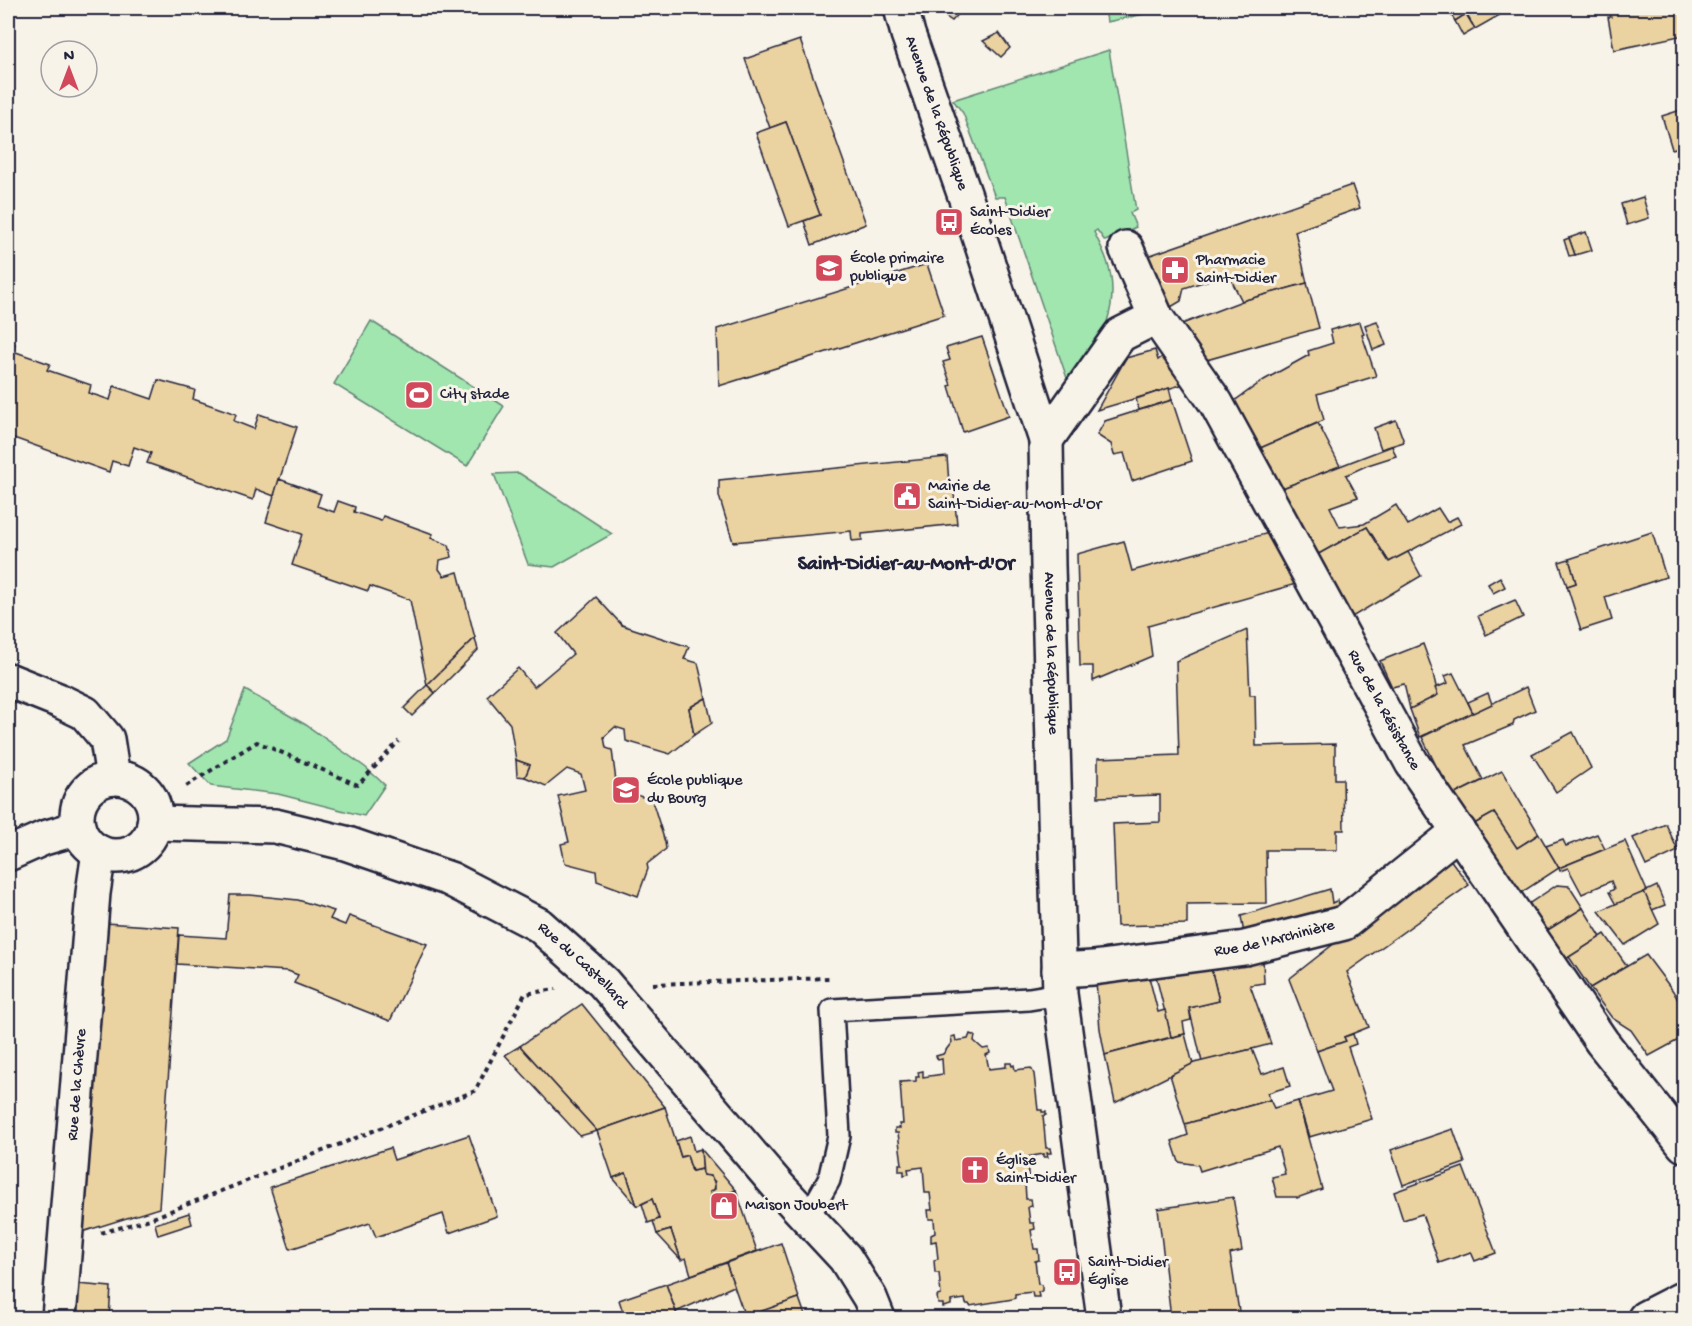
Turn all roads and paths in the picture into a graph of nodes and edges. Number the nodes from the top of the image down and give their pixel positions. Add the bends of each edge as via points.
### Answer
1 (901, 8) edge
2 (1126, 248) dead end
3 (1155, 317) junction
4 (1046, 440) junction
5 (8, 680) edge
6 (399, 741) dead end
7 (113, 778) junction
8 (154, 814) junction
9 (1458, 831) junction
10 (89, 840) junction
11 (8, 854) edge
12 (835, 977) dead end
13 (603, 982) junction
14 (1060, 982) junction
15 (1684, 1145) edge
16 (808, 1217) junction
17 (66, 1243) junction
18 (1684, 1298) edge
19 (58, 1318) edge
20 (878, 1318) edge
21 (1104, 1318) edge
22 (1646, 1318) edge

1 - 4 street, Avenue de la République
2 - 3 street, Rue de la Résistance
3 - 4 street via 1120,335
3 - 9 street, Rue de la Résistance via 1216,403 1412,763
4 - 14 street, Avenue de la République
5 - 7 street via 85,713 107,739
6 - 8 path via 358,785 257,742
7 - 8 street via 130,781 144,791
7 - 10 street via 92,786 78,805 77,817
8 - 10 street via 151,834 134,852 111,855
8 - 13 street, Rue du Castellard via 275,826 345,843 450,879 539,925
9 - 14 street, Rue de l'Archinière via 1344,923 1245,948 1092,968
9 - 15 street, Rue de la Résistance via 1602,1042
10 - 11 street via 44,838
10 - 17 street, Rue de la Chèvre via 93,893
12 - 13 path
13 - 16 street, Rue du Castellard
13 - 17 path via 525,994 475,1091 150,1220
14 - 16 lane via 1029,999 832,1010 839,1136 829,1179
14 - 21 street, Avenue de la République
16 - 20 street, Rue du Castellard via 845,1258
17 - 19 street, Rue de la Chèvre
18 - 22 street

